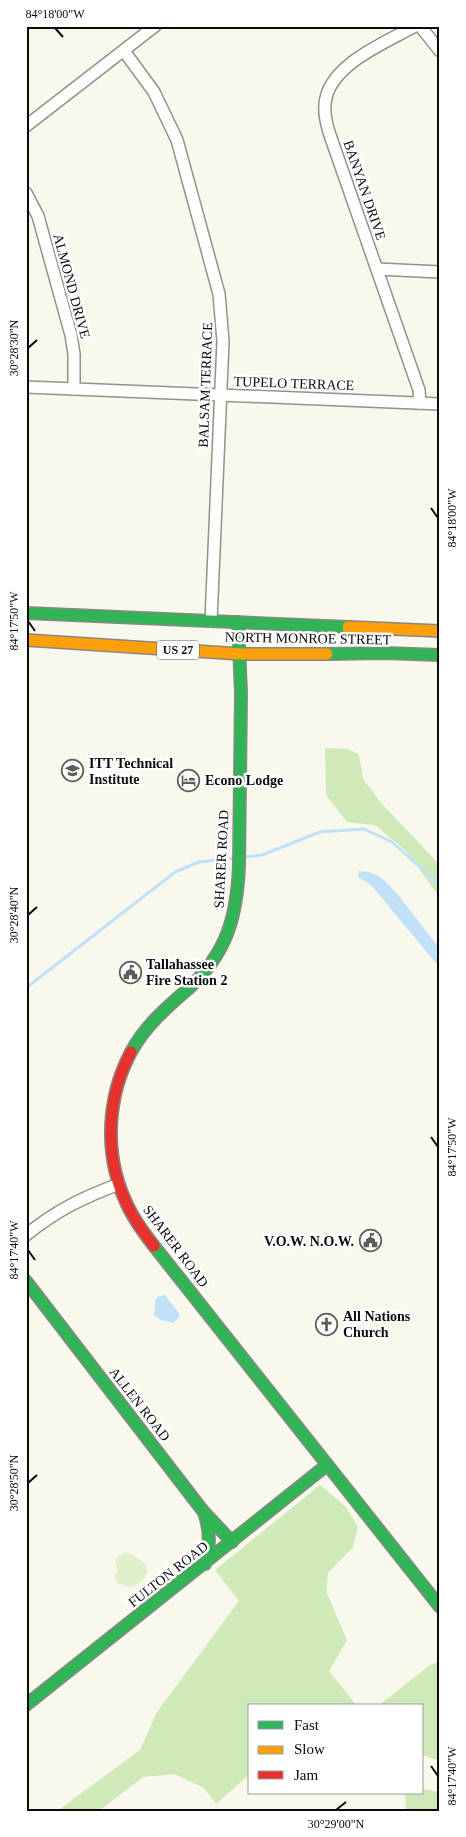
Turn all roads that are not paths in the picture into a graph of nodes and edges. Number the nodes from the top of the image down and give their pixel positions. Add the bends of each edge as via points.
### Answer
1 (155, 26) edge
2 (415, 26) edge
3 (420, 26) edge
4 (124, 51) junction
5 (440, 51) edge
6 (26, 126) edge
7 (26, 193) edge
8 (377, 269) junction
9 (440, 272) edge
10 (26, 387) edge
11 (74, 389) junction
12 (221, 395) junction
13 (420, 403) junction
14 (440, 404) edge
15 (26, 613) edge
16 (211, 621) junction
17 (238, 622) junction
18 (81, 630) junction
19 (440, 631) edge
20 (26, 640) edge
21 (440, 640) edge
22 (412, 642) junction
23 (241, 654) junction
24 (438, 655) edge
25 (119, 1184) junction
26 (26, 1235) edge
27 (26, 1281) edge
28 (327, 1465) junction
29 (203, 1511) junction
30 (232, 1542) junction
31 (205, 1564) junction
32 (440, 1607) edge
33 (26, 1705) edge

1 - 4 street
2 - 8 street, BANYAN DRIVE via 344,68 331,84 325,104 326,124
3 - 5 street
4 - 6 street
4 - 12 street, BALSAM TERRACE via 158,99 182,154 219,294 223,341
7 - 11 street, ALMOND DRIVE via 38,216 71,335
8 - 9 street
8 - 13 street, BANYAN DRIVE via 419,390
10 - 11 street, TUPELO TERRACE
11 - 12 street, TUPELO TERRACE
12 - 13 street, TUPELO TERRACE
12 - 16 street, BALSAM TERRACE
13 - 14 street, TUPELO TERRACE
15 - 18 street, NORTH MONROE STREET / US 27
16 - 17 street, NORTH MONROE STREET / US 27
16 - 18 street, NORTH MONROE STREET / US 27
17 - 22 street, NORTH MONROE STREET / US 27
17 - 23 street, SHARER ROAD
18 - 20 street, NORTH MONROE STREET / US 27
18 - 23 street, NORTH MONROE STREET / US 27
19 - 22 street, NORTH MONROE STREET / US 27
21 - 24 street
22 - 23 street, NORTH MONROE STREET / US 27 via 384,653
22 - 24 street, NORTH MONROE STREET / US 27
23 - 25 street, SHARER ROAD via 237,883 233,916 212,963 150,1024 121,1073 111,1119 112,1158
25 - 26 street via 71,1204
25 - 28 street, SHARER ROAD via 134,1218 149,1239
27 - 29 street, ALLEN ROAD
28 - 30 street, FULTON ROAD
28 - 32 street, SHARER ROAD
29 - 30 street, ALLEN ROAD
29 - 31 street via 210,1542
30 - 31 street, FULTON ROAD
31 - 33 street, FULTON ROAD

